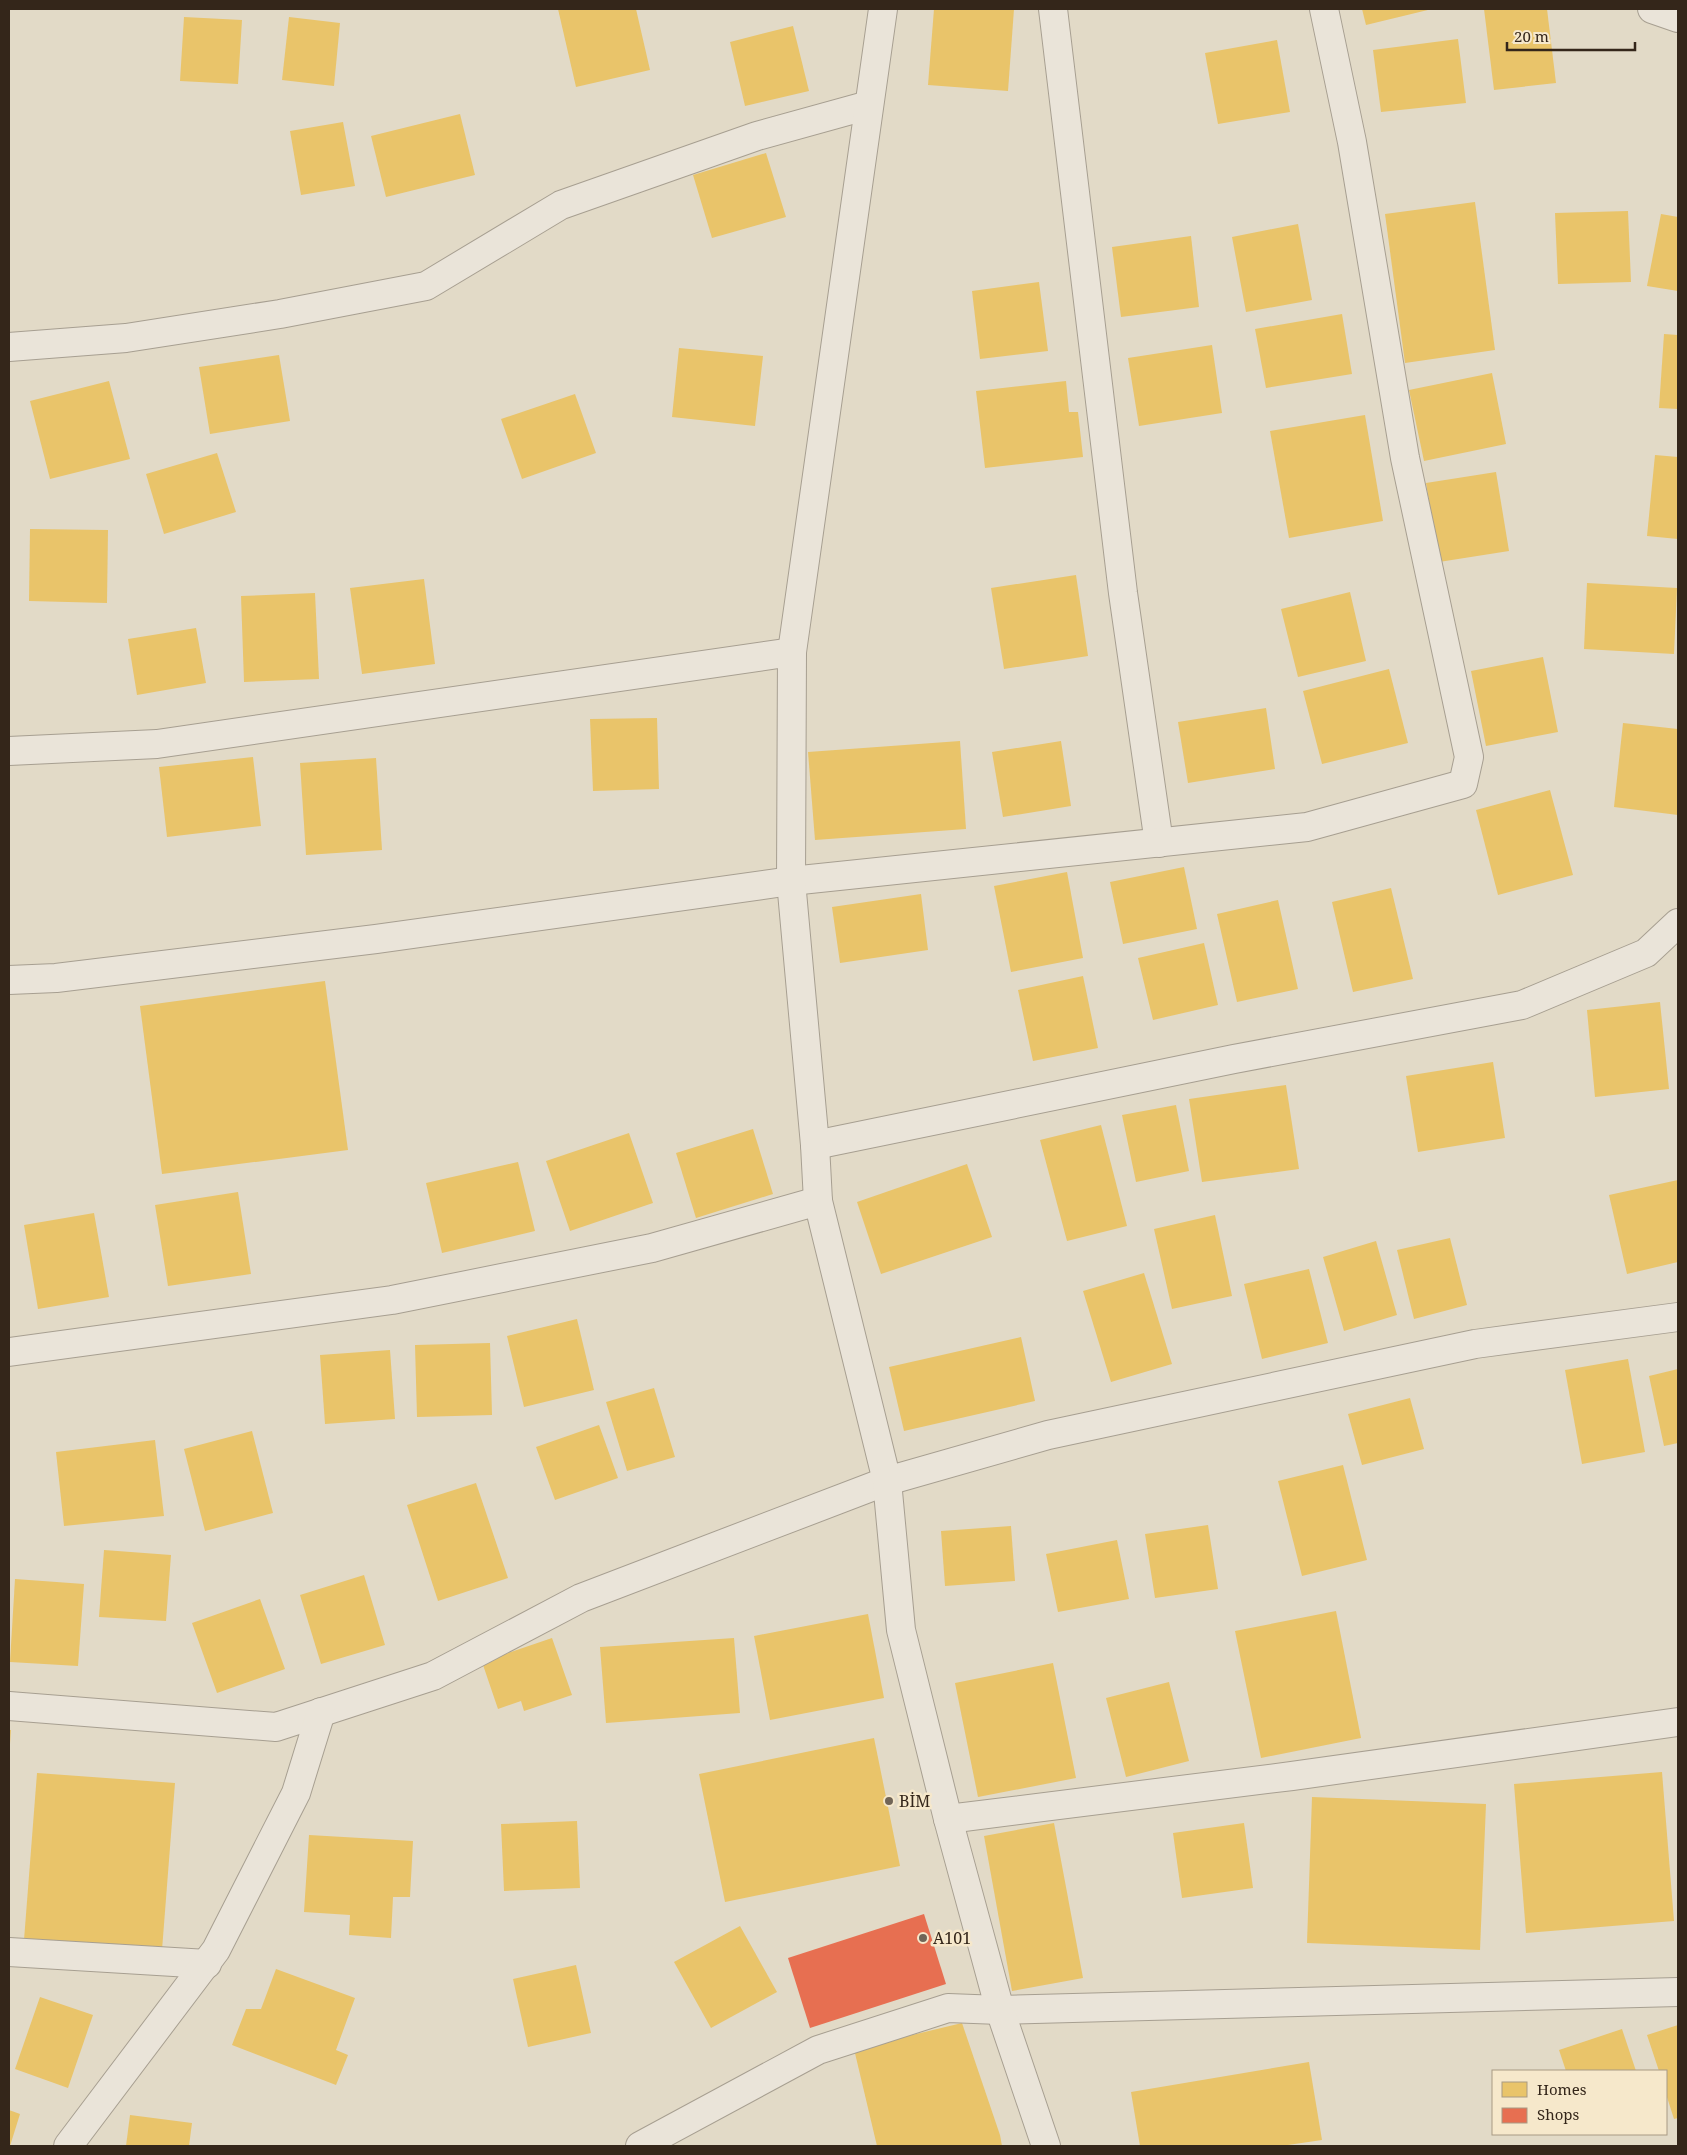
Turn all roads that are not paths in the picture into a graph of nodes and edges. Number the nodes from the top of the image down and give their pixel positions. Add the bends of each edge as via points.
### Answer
1 (883, 9) edge
2 (1053, 9) edge
3 (1324, 9) edge
4 (1652, 9) edge
5 (1678, 18) edge
6 (869, 105) junction
7 (9, 347) edge
8 (792, 652) junction
9 (9, 751) edge
10 (1159, 843) junction
11 (791, 881) junction
12 (1678, 923) edge
13 (9, 980) edge
14 (815, 1145) junction
15 (818, 1201) junction
16 (1678, 1316) edge
17 (9, 1352) edge
18 (886, 1481) junction
19 (9, 1706) edge
20 (321, 1712) junction
21 (1678, 1722) edge
22 (948, 1819) junction
23 (9, 1952) edge
24 (206, 1964) junction
25 (1678, 1992) edge
26 (1000, 2010) junction
27 (68, 2146) edge
28 (640, 2146) edge
29 (1046, 2146) edge

1 - 6 street
2 - 10 street via 1123,593
3 - 10 street via 1352,142 1405,458 1469,757 1463,784 1454,787 1306,827
4 - 5 street
6 - 7 street via 756,136 561,205 426,286 280,314 126,338
6 - 8 street
8 - 9 street via 157,744
8 - 11 street
10 - 11 street
11 - 13 street via 376,939 56,978
11 - 14 street
12 - 14 street via 1646,953 1522,1005 1234,1059
14 - 15 street
15 - 17 street via 652,1248 392,1300
15 - 18 street
16 - 18 street via 1465,1346 1048,1435
18 - 20 street via 581,1598 433,1676
18 - 22 street via 901,1630
19 - 20 street via 276,1727
20 - 24 street via 296,1792
21 - 22 street via 1292,1776
22 - 26 street
23 - 24 street
24 - 27 street
25 - 26 street
26 - 28 street via 948,2008 818,2050
26 - 29 street

